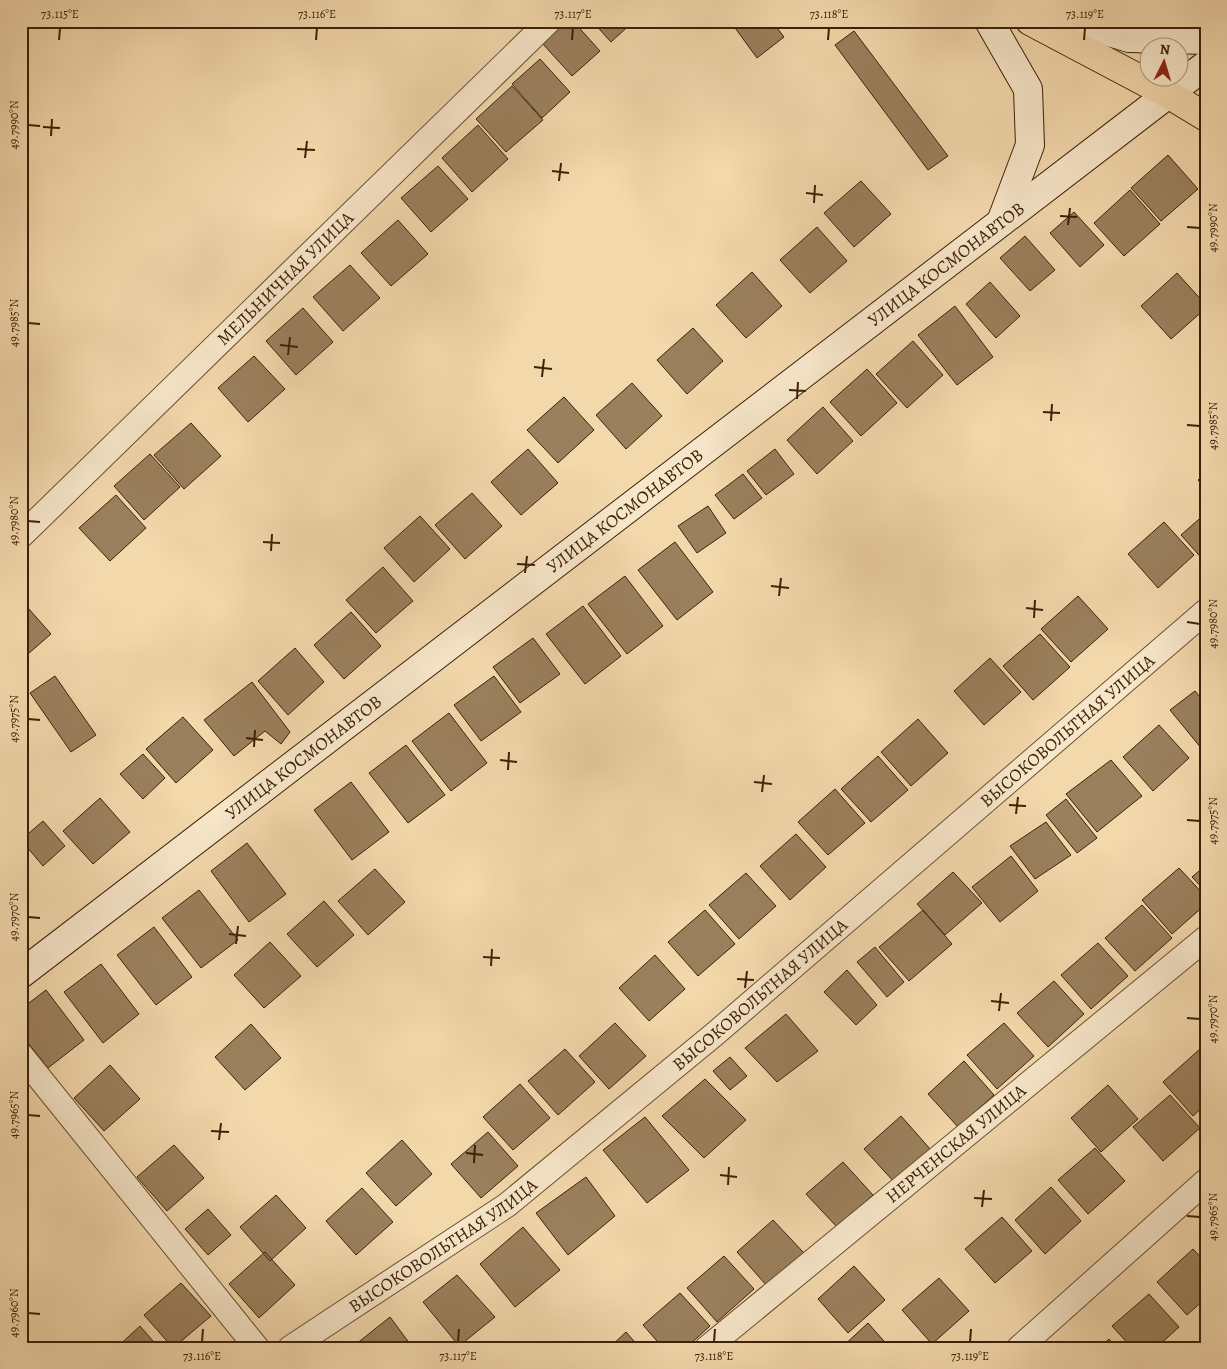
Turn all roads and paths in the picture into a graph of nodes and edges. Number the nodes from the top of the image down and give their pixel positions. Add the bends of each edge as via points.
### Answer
1 (549, 21) edge
2 (989, 21) edge
3 (1030, 21) edge
4 (1074, 21) edge
5 (1206, 40) edge
6 (1206, 65) edge
7 (1168, 94) junction
8 (1206, 117) edge
9 (1001, 222) junction
10 (21, 536) edge
11 (1206, 611) edge
12 (1206, 938) edge
13 (21, 974) edge
14 (21, 1055) edge
15 (1206, 1181) edge
16 (305, 1344) edge
17 (257, 1348) edge
18 (707, 1348) edge
19 (1020, 1348) edge

1 - 10 street, МЕЛЬНИЧНАЯ УЛИЦА
2 - 9 street via 1028,89 1030,145
3 - 7 highway
4 - 5 street via 1129,38
6 - 7 street, УЛИЦА КОСМОНАВТОВ
7 - 8 highway
7 - 9 street, УЛИЦА КОСМОНАВТОВ
9 - 13 street, УЛИЦА КОСМОНАВТОВ
11 - 16 street, ВЫСОКОВОЛЬТНАЯ УЛИЦА via 716,1033 507,1205
12 - 18 street, НЕРЧЕНСКАЯ УЛИЦА
14 - 17 street
15 - 19 street

